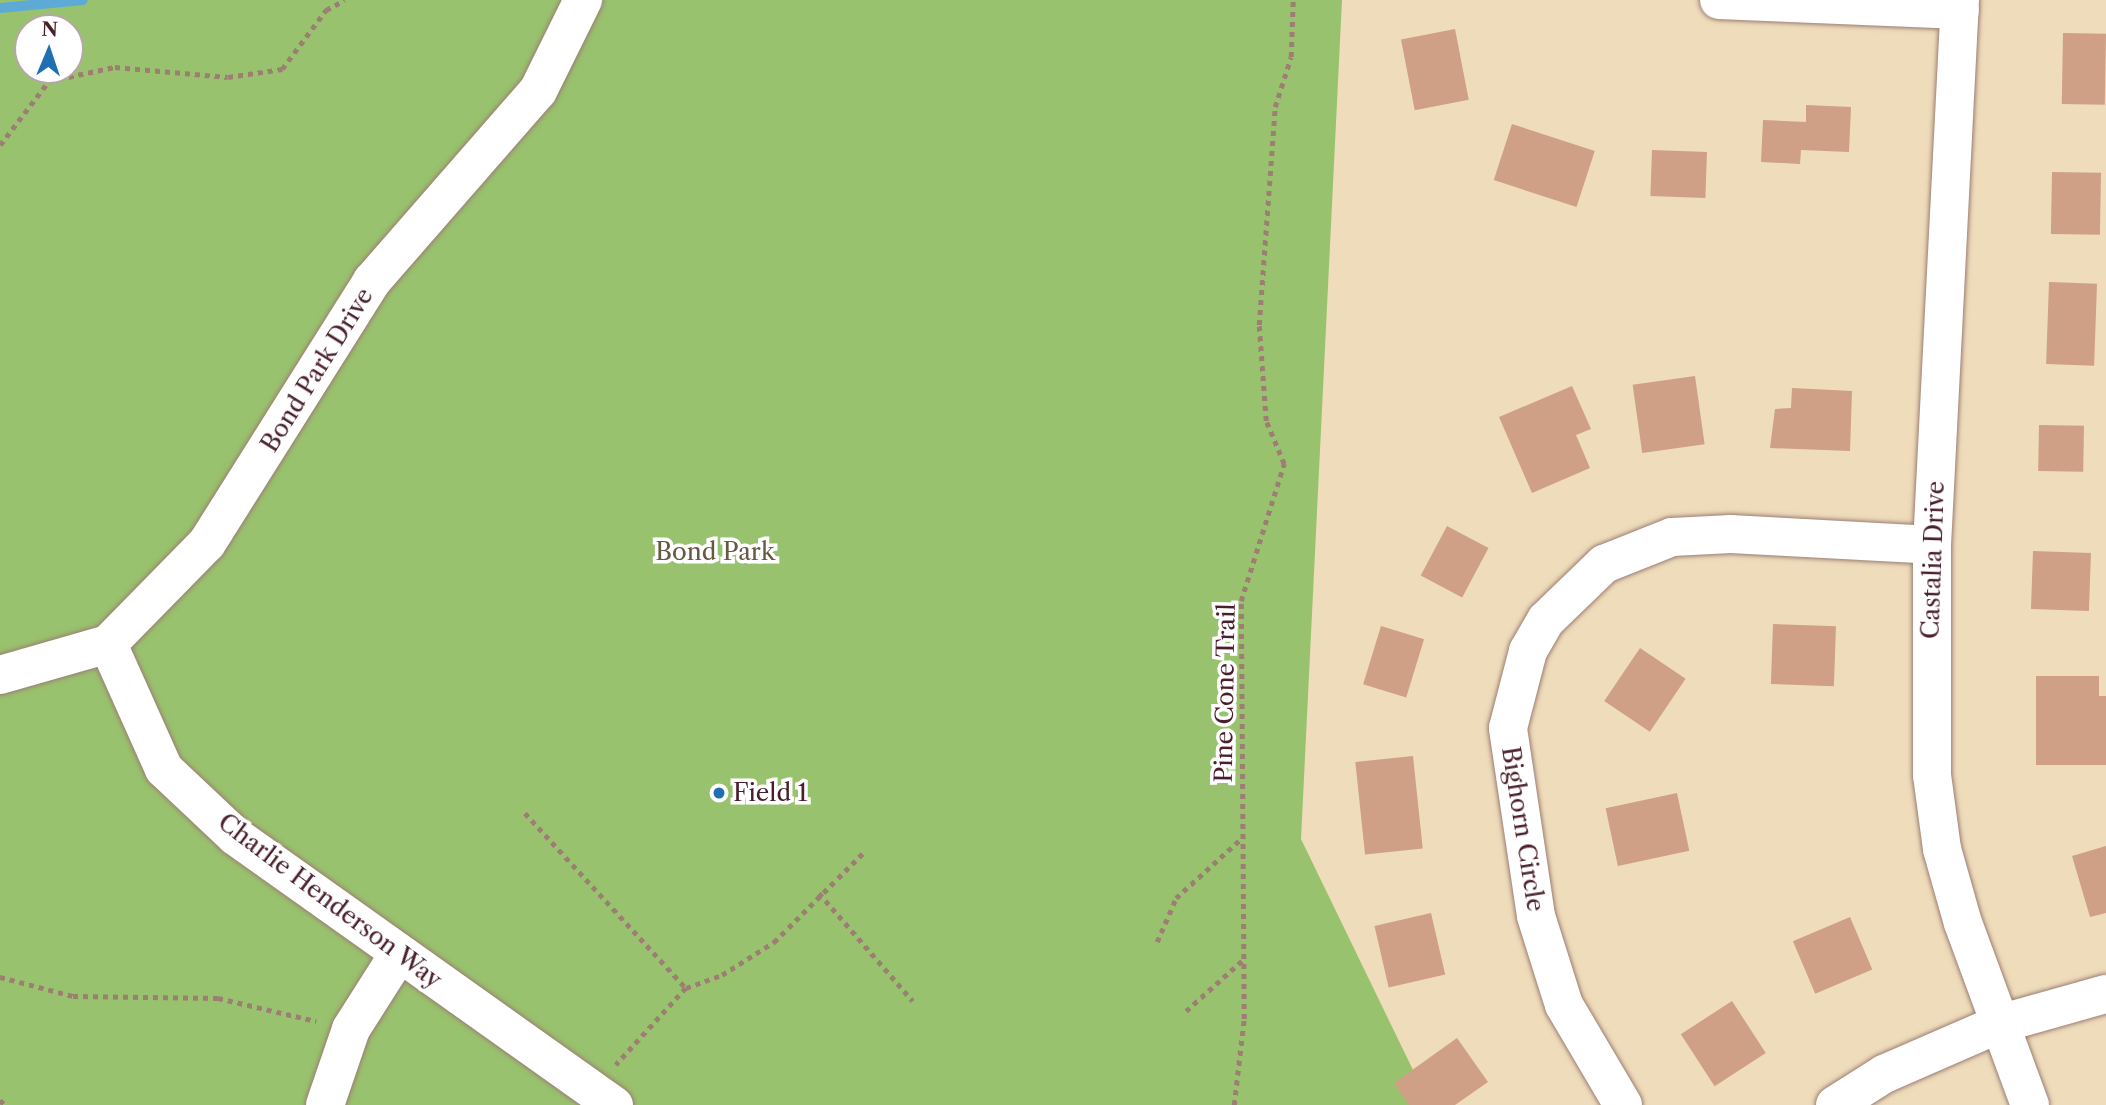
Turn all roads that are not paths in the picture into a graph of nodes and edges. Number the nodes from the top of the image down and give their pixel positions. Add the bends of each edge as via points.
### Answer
1 (583, 0) edge
2 (1718, 0) edge
3 (1960, 5) edge
4 (1933, 545) junction
5 (108, 644) junction
6 (0, 675) edge
7 (398, 955) junction
8 (2106, 994) edge
9 (1999, 1024) junction
10 (603, 1096) edge
11 (325, 1105) edge
12 (1623, 1105) edge
13 (1835, 1105) edge
14 (2030, 1105) edge

1 - 5 street, Bond Park Drive via 538,91 372,282 207,542
2 - 3 street
3 - 4 street, Castalia Drive
4 - 9 street, Castalia Drive via 1932,775 1942,849
4 - 12 street, Bighorn Circle via 1731,534 1672,537 1604,564 1546,620 1528,651 1508,728 1536,916 1564,1006
5 - 6 street, Bond Park Drive
5 - 7 street, Charlie Henderson Way via 164,769 235,836
7 - 10 street, Charlie Henderson Way
7 - 11 street via 351,1029
8 - 9 street
9 - 13 street via 1884,1074
9 - 14 street, Castalia Drive

